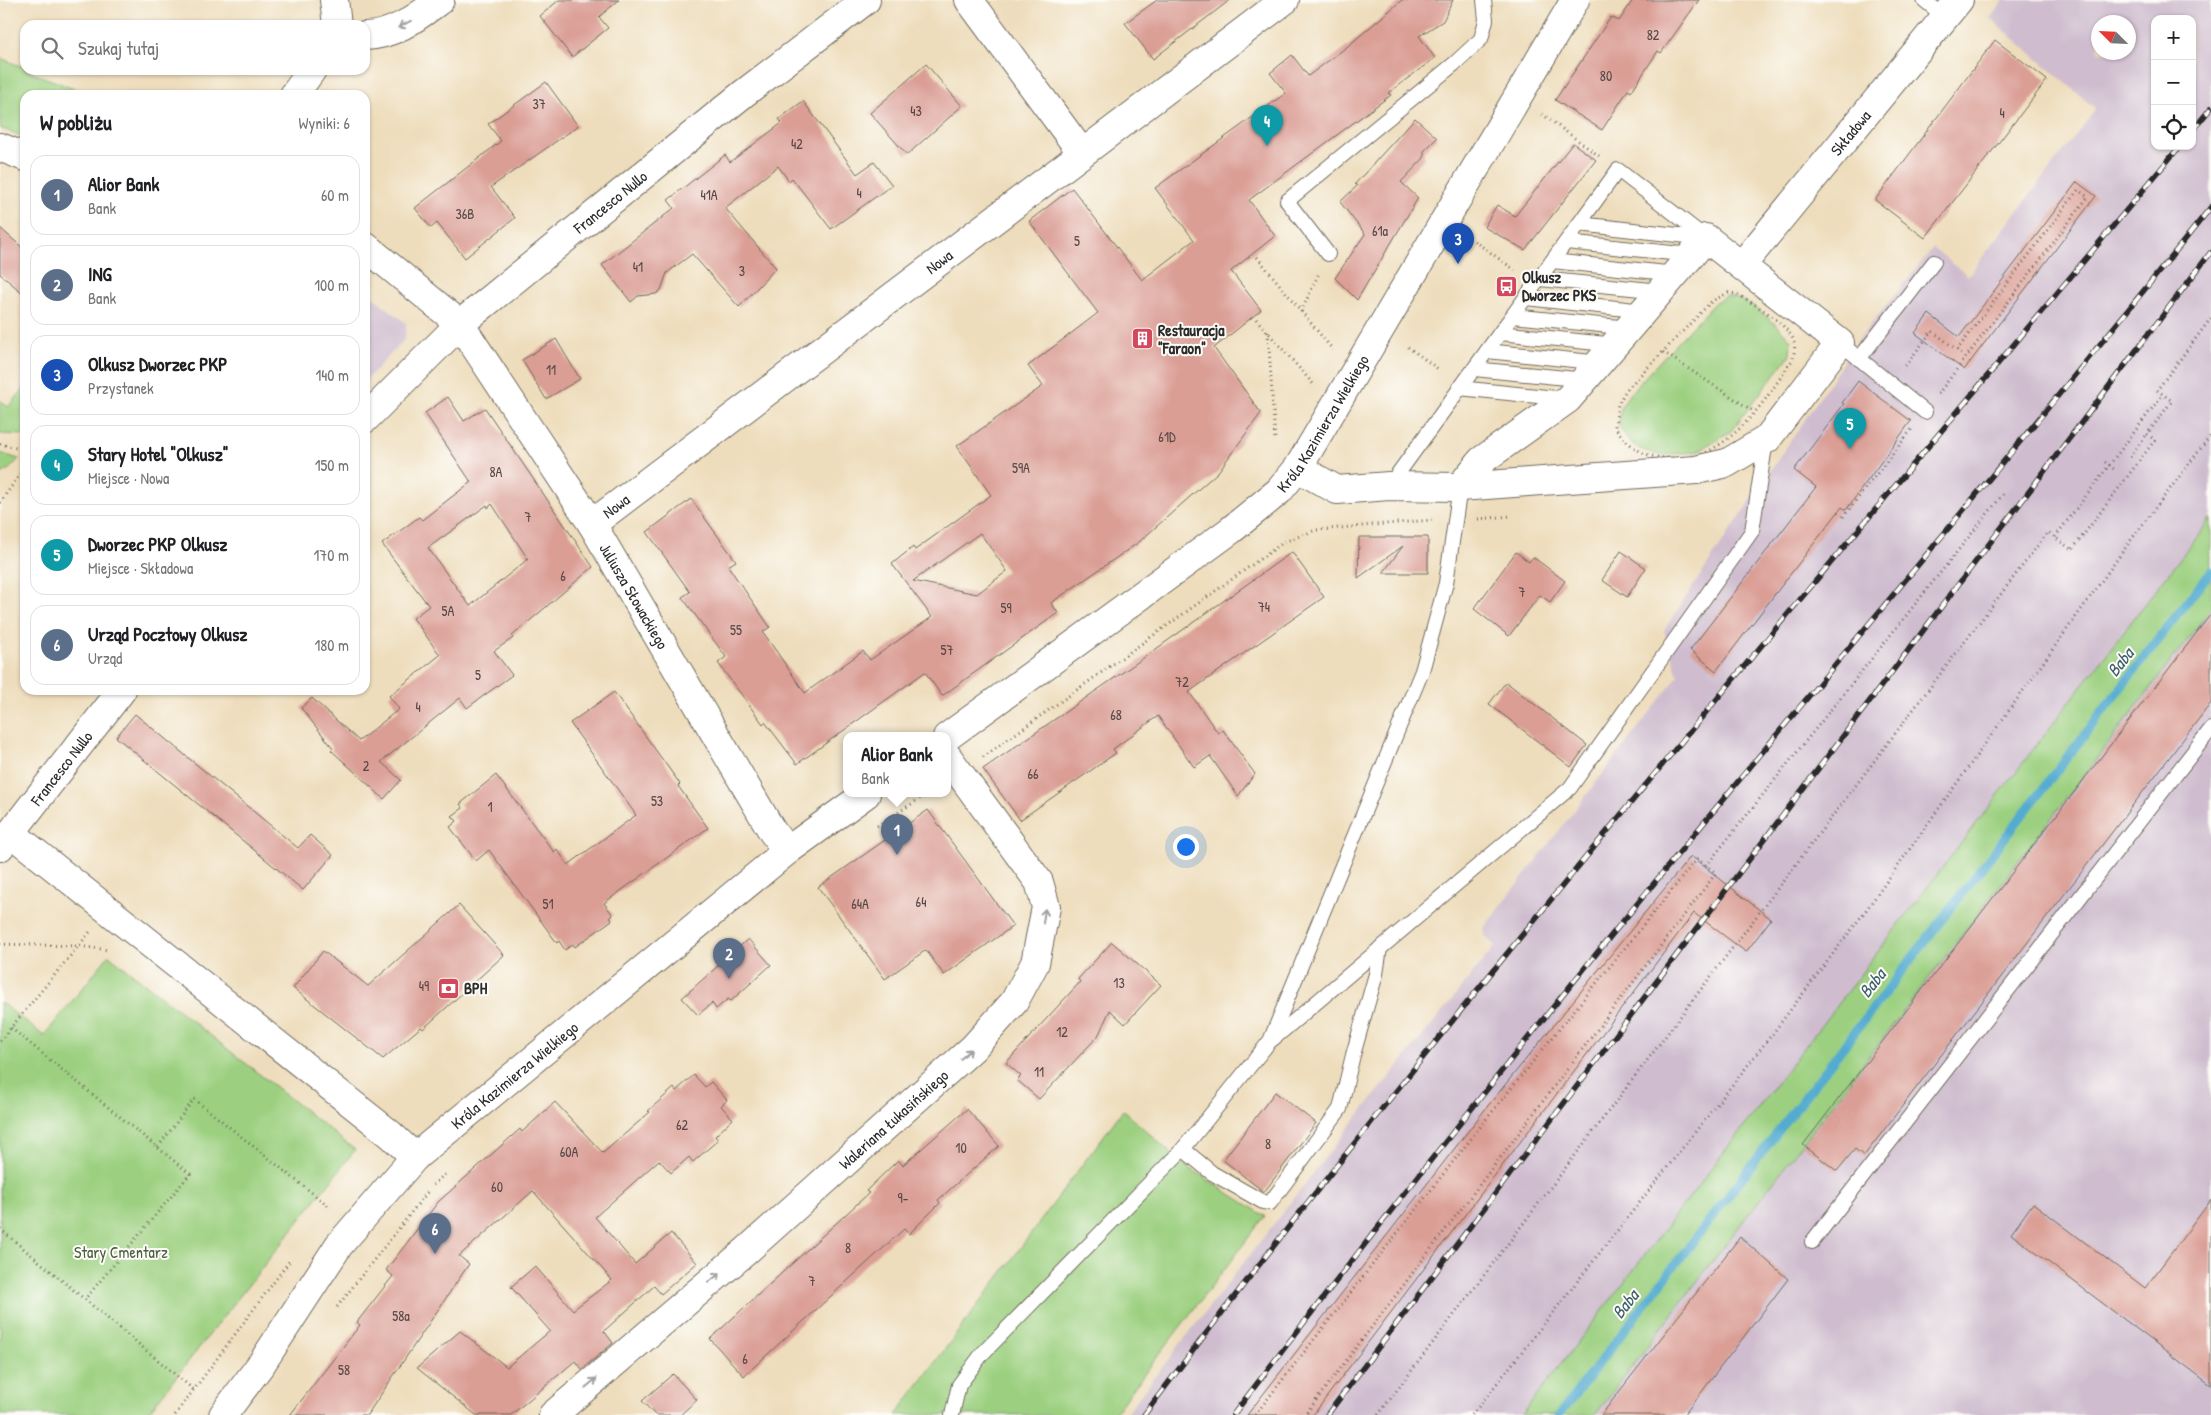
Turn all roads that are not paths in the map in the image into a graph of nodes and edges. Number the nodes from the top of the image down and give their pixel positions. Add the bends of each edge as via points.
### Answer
1 (334, 0) edge
2 (440, 0) edge
3 (866, 0) edge
4 (969, 0) edge
5 (1285, 0) edge
6 (1484, 0) edge
7 (1575, 0) edge
8 (1943, 6) edge
9 (336, 20) edge
10 (370, 36) edge
11 (308, 75) edge
12 (298, 90) edge
13 (0, 147) edge
14 (1082, 153) junction
15 (20, 155) edge
16 (1579, 224) junction
17 (1566, 242) junction
18 (370, 250) edge
19 (1328, 254) road end
20 (1552, 261) junction
21 (1934, 262) dead end
22 (1742, 265) junction
23 (1540, 279) junction
24 (1526, 298) junction
25 (1646, 309) junction
26 (1513, 316) junction
27 (460, 324) junction
28 (1500, 334) junction
29 (1487, 351) junction
30 (1849, 351) junction
31 (1474, 369) junction
32 (1460, 388) junction
33 (1568, 399) junction
34 (1925, 412) road end
35 (370, 414) edge
36 (1766, 439) junction
37 (1298, 468) junction
38 (1389, 486) junction
39 (1460, 487) junction
40 (592, 524) junction
41 (118, 695) edge
42 (2211, 729) edge
43 (951, 734) edge
44 (951, 761) edge
45 (862, 797) edge
46 (6, 840) edge
47 (787, 851) junction
48 (1380, 948) junction
49 (1270, 1041) junction
50 (1183, 1149) junction
51 (415, 1158) junction
52 (1812, 1242) dead end
53 (223, 1415) edge
54 (553, 1415) edge
55 (952, 1415) edge

1 - 9 street
2 -> 10 street via 408,24 380,36
3 - 27 street, Francesco Nullo via 743,94
4 - 14 street
5 - 14 street, Nowa
6 - 19 lane via 1486,20 1481,39 1287,201
7 - 37 street, Króla Kazimierza Wielkiego
8 - 22 street, Składowa
11 - 12 street
13 - 15 street
14 - 40 street, Nowa
16 - 17 lane
16 - 25 lane
16 - 25 lane via 1618,170
17 - 20 lane
17 - 25 lane
18 - 27 street, Juliusza Słowackiego
20 - 23 lane
20 - 25 lane
21 - 30 lane
22 - 25 street
22 - 30 street
23 - 24 lane
23 - 25 lane
24 - 25 lane
24 - 26 lane
25 - 26 lane
25 - 28 lane
25 - 29 lane
25 - 31 lane
25 - 33 street
26 - 28 lane
27 - 35 street, Francesco Nullo
27 - 40 street, Juliusza Słowackiego
28 - 29 lane
29 - 31 lane
30 - 34 lane
30 - 36 street
31 - 32 lane
32 - 33 lane
32 - 38 lane
33 - 39 street via 1481,461
36 - 39 street via 1727,463 1696,470
36 - 48 lane via 1752,531 1570,788
37 - 38 street via 1337,490
37 - 43 street, Króla Kazimierza Wielkiego via 1279,491 1231,530
38 - 39 street
39 - 49 lane via 1446,583 1422,671
40 - 47 street, Juliusza Słowackiego via 772,831
41 - 46 street, Francesco Nullo
42 - 52 lane
54 -> 44 street, Waleriana Łukasińskiego via 745,1252 973,1048 1014,1002 1035,962 1046,907 1039,882
45 - 47 street, Króla Kazimierza Wielkiego
46 - 51 street via 108,911 390,1134
47 - 51 street, Króla Kazimierza Wielkiego
48 - 49 lane
48 - 50 lane via 1340,1109 1270,1203 1212,1173
49 - 50 lane
50 - 55 lane via 982,1354 959,1385
51 - 53 street, Króla Kazimierza Wielkiego via 339,1245 262,1363

